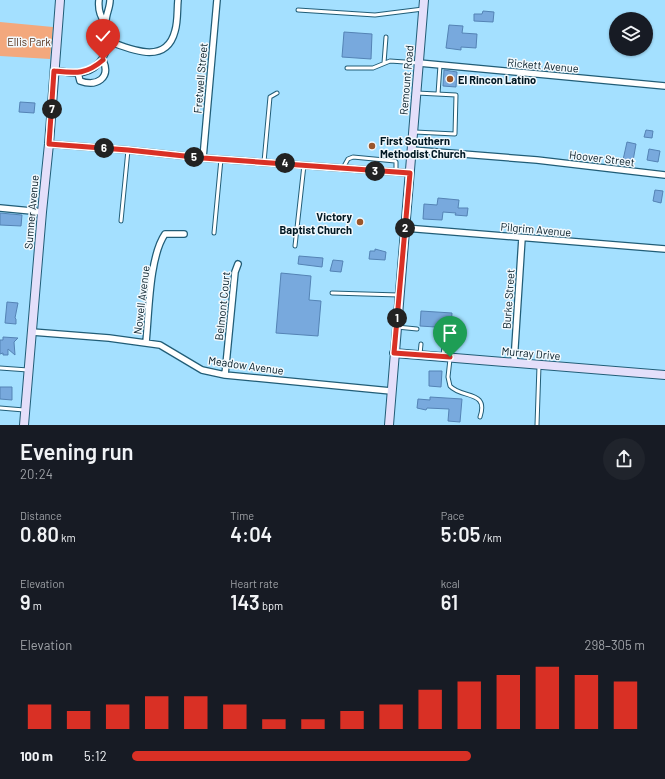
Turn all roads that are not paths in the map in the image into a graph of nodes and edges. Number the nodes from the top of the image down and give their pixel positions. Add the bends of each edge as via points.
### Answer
1 (60, 0) edge
2 (99, 0) edge
3 (110, 0) edge
4 (178, 0) edge
5 (218, 0) edge
6 (424, 0) edge
7 (423, 9) junction
8 (298, 10) dead end
9 (105, 22) junction
10 (386, 37) dead end
11 (108, 41) junction
12 (103, 60) junction
13 (384, 63) junction
14 (419, 63) junction
15 (440, 65) junction
16 (347, 68) dead end
17 (54, 71) junction
18 (78, 73) junction
19 (665, 86) edge
20 (277, 93) dead end
21 (416, 93) junction
22 (438, 94) junction
23 (413, 132) junction
24 (49, 144) junction
25 (128, 150) junction
26 (412, 150) junction
27 (203, 158) junction
28 (221, 159) junction
29 (264, 162) junction
30 (304, 165) junction
31 (343, 168) junction
32 (396, 172) junction
33 (410, 173) junction
34 (665, 175) edge
35 (0, 208) edge
36 (42, 212) junction
37 (121, 221) dead end
38 (405, 228) junction
39 (214, 233) dead end
40 (184, 234) dead end
41 (522, 238) junction
42 (295, 246) dead end
43 (665, 249) edge
44 (238, 264) dead end
45 (332, 293) dead end
46 (399, 295) junction
47 (397, 327) junction
48 (417, 329) dead end
49 (32, 332) junction
50 (146, 342) junction
51 (421, 344) dead end
52 (444, 346) dead end
53 (394, 353) junction
54 (420, 354) junction
55 (447, 357) junction
56 (514, 362) junction
57 (539, 364) junction
58 (0, 368) edge
59 (28, 370) junction
60 (225, 374) junction
61 (665, 375) edge
62 (391, 391) junction
63 (0, 408) edge
64 (26, 411) junction
65 (480, 417) dead end
66 (24, 425) edge
67 (389, 425) edge
68 (537, 425) edge

1 - 17 street, Sumner Avenue
2 - 9 street via 101,18
3 - 9 street
4 - 11 street via 175,32 163,50 153,53 137,52
5 - 27 street, Fretwell Street
6 - 7 street, Remount Road
7 - 8 lane via 375,15
7 - 14 street, Remount Road
9 - 11 street
10 - 13 lane
11 - 12 street
12 - 18 street via 92,68
12 - 18 street via 106,67 101,80 95,83 80,81
13 - 14 lane
13 - 16 lane via 373,68
14 - 15 street, Rickett Avenue
14 - 21 street, Remount Road
15 - 19 street, Rickett Avenue
15 - 22 lane
17 - 18 street
17 - 24 street, Sumner Avenue
20 - 29 lane via 270,97
21 - 22 lane
21 - 23 street, Remount Road
22 - 23 lane via 456,96 455,134
23 - 26 street, Remount Road
24 - 25 street
24 - 36 street, Sumner Avenue
25 - 27 street
25 - 37 lane
26 - 33 street, Remount Road
26 - 34 street, Hoover Street via 537,160
27 - 28 street
28 - 29 street
28 - 39 lane
29 - 30 street
30 - 31 street
30 - 42 lane
31 - 32 street
31 - 32 lane via 348,159 353,157 382,159 396,162
32 - 33 street
33 - 38 street, Remount Road
35 - 36 street
36 - 49 street, Sumner Avenue
38 - 41 street, Pilgrim Avenue
38 - 46 street, Remount Road
40 - 50 street, Nowell Avenue via 165,234 161,239 153,271
41 - 43 street, Pilgrim Avenue
41 - 56 street, Burke Street
44 - 60 street, Belmont Court via 235,272
45 - 46 lane
46 - 47 street, Remount Road
47 - 48 lane
47 - 53 street, Remount Road
49 - 50 street, Meadow Avenue
49 - 59 street, Sumner Avenue
50 - 60 street, Meadow Avenue via 160,345 202,370
51 - 54 lane
52 - 55 lane
53 - 54 street, Murray Drive
53 - 62 street, Remount Road
54 - 55 street, Murray Drive
55 - 56 street, Murray Drive
55 - 65 lane via 450,386 480,400
56 - 57 street, Murray Drive
57 - 61 street, Murray Drive
57 - 68 lane
58 - 59 lane
59 - 64 street, Sumner Avenue
60 - 62 street, Meadow Avenue
62 - 67 street, Remount Road
63 - 64 lane
64 - 66 street, Sumner Avenue

